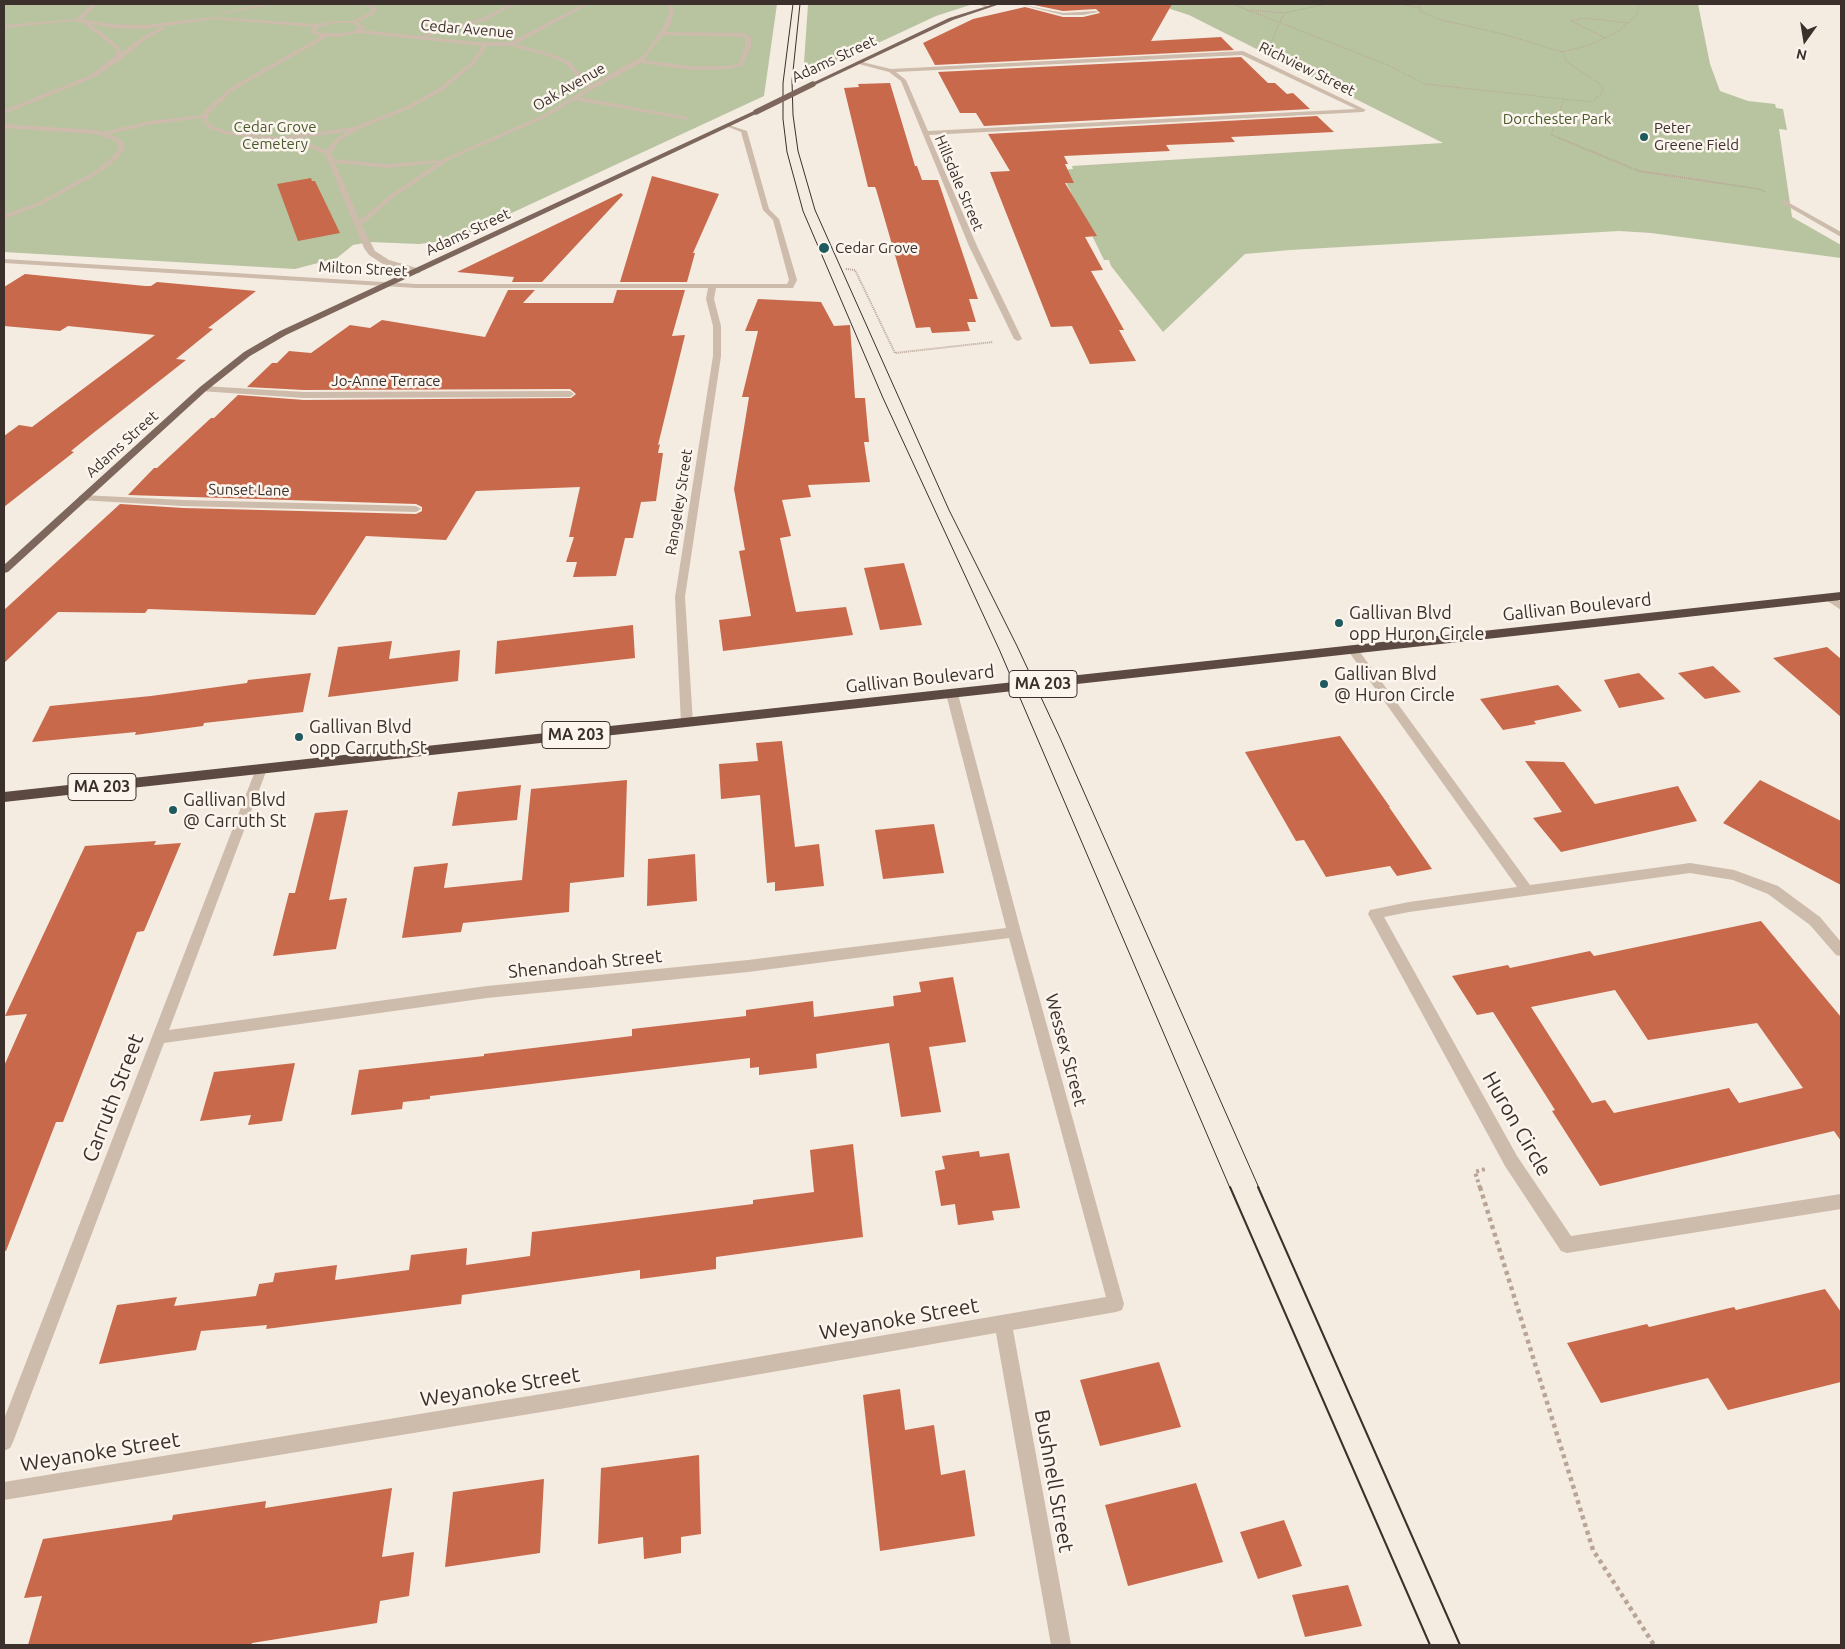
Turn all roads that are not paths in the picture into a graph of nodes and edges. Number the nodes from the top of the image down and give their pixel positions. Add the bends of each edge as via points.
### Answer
1 (95, 4) edge
2 (272, 4) edge
3 (366, 4) edge
4 (514, 4) edge
5 (587, 4) edge
6 (670, 4) edge
7 (979, 4) edge
8 (998, 4) edge
9 (1021, 4) edge
10 (988, 7) junction
11 (1096, 12) dead end
12 (185, 21) junction
13 (84, 22) junction
14 (353, 22) junction
15 (4, 26) edge
16 (317, 26) junction
17 (358, 31) junction
18 (662, 33) junction
19 (325, 36) junction
20 (420, 37) junction
21 (511, 44) junction
22 (485, 45) junction
23 (116, 61) junction
24 (640, 61) junction
25 (858, 63) junction
26 (891, 71) junction
27 (590, 88) junction
28 (49, 94) junction
29 (573, 98) junction
30 (4, 106) edge
31 (4, 112) edge
32 (205, 116) junction
33 (687, 119) dead end
34 (728, 125) junction
35 (4, 126) edge
36 (355, 129) junction
37 (925, 133) junction
38 (103, 134) junction
39 (278, 139) junction
40 (328, 153) junction
41 (447, 160) junction
42 (332, 161) junction
43 (1784, 202) road end
44 (4, 217) edge
45 (359, 224) junction
46 (1841, 235) edge
47 (5, 262) edge
48 (417, 271) junction
49 (388, 285) junction
50 (712, 287) junction
51 (1018, 339) road end
52 (203, 389) junction
53 (570, 394) dead end
54 (82, 498) junction
55 (416, 509) dead end
56 (4, 570) edge
57 (1836, 597) edge
58 (1841, 607) edge
59 (1353, 650) junction
60 (952, 694) junction
61 (686, 723) junction
62 (262, 769) junction
63 (4, 797) edge
64 (1527, 891) junction
65 (1014, 932) junction
66 (1841, 951) edge
67 (160, 1037) junction
68 (1841, 1202) edge
69 (1003, 1325) junction
70 (9, 1414) edge
71 (4, 1442) edge
72 (4, 1490) edge
73 (1061, 1645) edge

1 - 13 street via 80,16
2 - 12 street
3 - 14 street via 375,9
4 - 20 street via 482,20
5 - 21 street
6 - 18 street, Oak Avenue via 671,14
7 - 10 street
8 - 10 main road, Adams Street
9 - 11 street via 1063,14
10 - 25 main road, Adams Street via 951,19
12 - 13 street via 134,27
12 - 16 street via 223,18
12 - 23 street via 150,34
13 - 15 street via 68,20
13 - 23 street via 117,47 119,55
14 - 16 street
14 - 17 street via 362,26
16 - 19 street via 313,33
17 - 19 street, Cedar Avenue
17 - 20 street, Cedar Avenue
18 - 24 street, Oak Avenue
18 - 24 street via 743,35 748,37 748,47 741,64 730,68 690,68
19 - 32 street via 239,85 217,101
20 - 22 street, Cedar Avenue
21 - 22 street, Cedar Avenue
21 - 27 street, Cedar Avenue via 561,59 572,66
22 - 36 street via 473,63 441,89 409,107
23 - 28 street via 86,80
24 - 27 street, Oak Avenue
25 - 26 street
25 - 34 main road, Adams Street, bridge
26 - 37 street, Hillsdale Street via 903,80
26 - 37 street, Richview Street via 1243,53 1363,110
27 - 29 street, Oak Avenue
28 - 30 street
28 - 31 street
29 - 33 street
29 - 41 street, Oak Avenue via 540,118
32 - 38 street via 149,123
32 - 39 street via 205,123 216,130
34 - 48 main road, Adams Street
34 - 50 street, Milton Street via 744,131 766,210 776,219 793,280 790,286
35 - 38 street
36 - 39 street
36 - 40 street via 338,140
37 - 51 street, Hillsdale Street via 972,246
38 - 44 street via 122,146 107,166 42,203
39 - 40 street via 307,144
40 - 42 street
41 - 42 street, Oak Avenue via 388,166
41 - 45 street, Oak Avenue via 396,193
42 - 45 street
43 - 46 street
45 - 48 street via 372,253 386,262
47 - 49 street, Milton Street
48 - 49 main road, Adams Street
49 - 50 street, Milton Street
49 - 52 main road, Adams Street via 266,343
50 - 61 street, Rangeley Street via 710,299 717,326 717,356 680,597
52 - 53 street, Jo-Anne Terrace via 304,395
52 - 54 main road, Adams Street
54 - 55 street, Sunset Lane via 183,504
54 - 56 main road, Adams Street
57 - 58 street
57 - 59 highway, Gallivan Boulevard / MA 203
59 - 60 highway, Gallivan Boulevard / MA 203
59 - 64 street
60 - 61 highway, Gallivan Boulevard / MA 203
60 - 65 street, Wessex Street
61 - 62 highway, Gallivan Boulevard / MA 203
62 - 63 highway, Gallivan Boulevard / MA 203
62 - 67 street, Carruth Street
64 - 66 street, Huron Circle via 1690,868 1734,875 1773,890 1815,921
64 - 68 street, Huron Circle via 1374,914 1511,1161 1567,1245
65 - 67 street, Shenandoah Street via 748,966 487,992
65 - 69 street, Wessex Street via 1116,1304
67 - 70 street, Carruth Street
69 - 72 street, Weyanoke Street
69 - 73 street, Bushnell Street
70 - 71 street, Carruth Street

